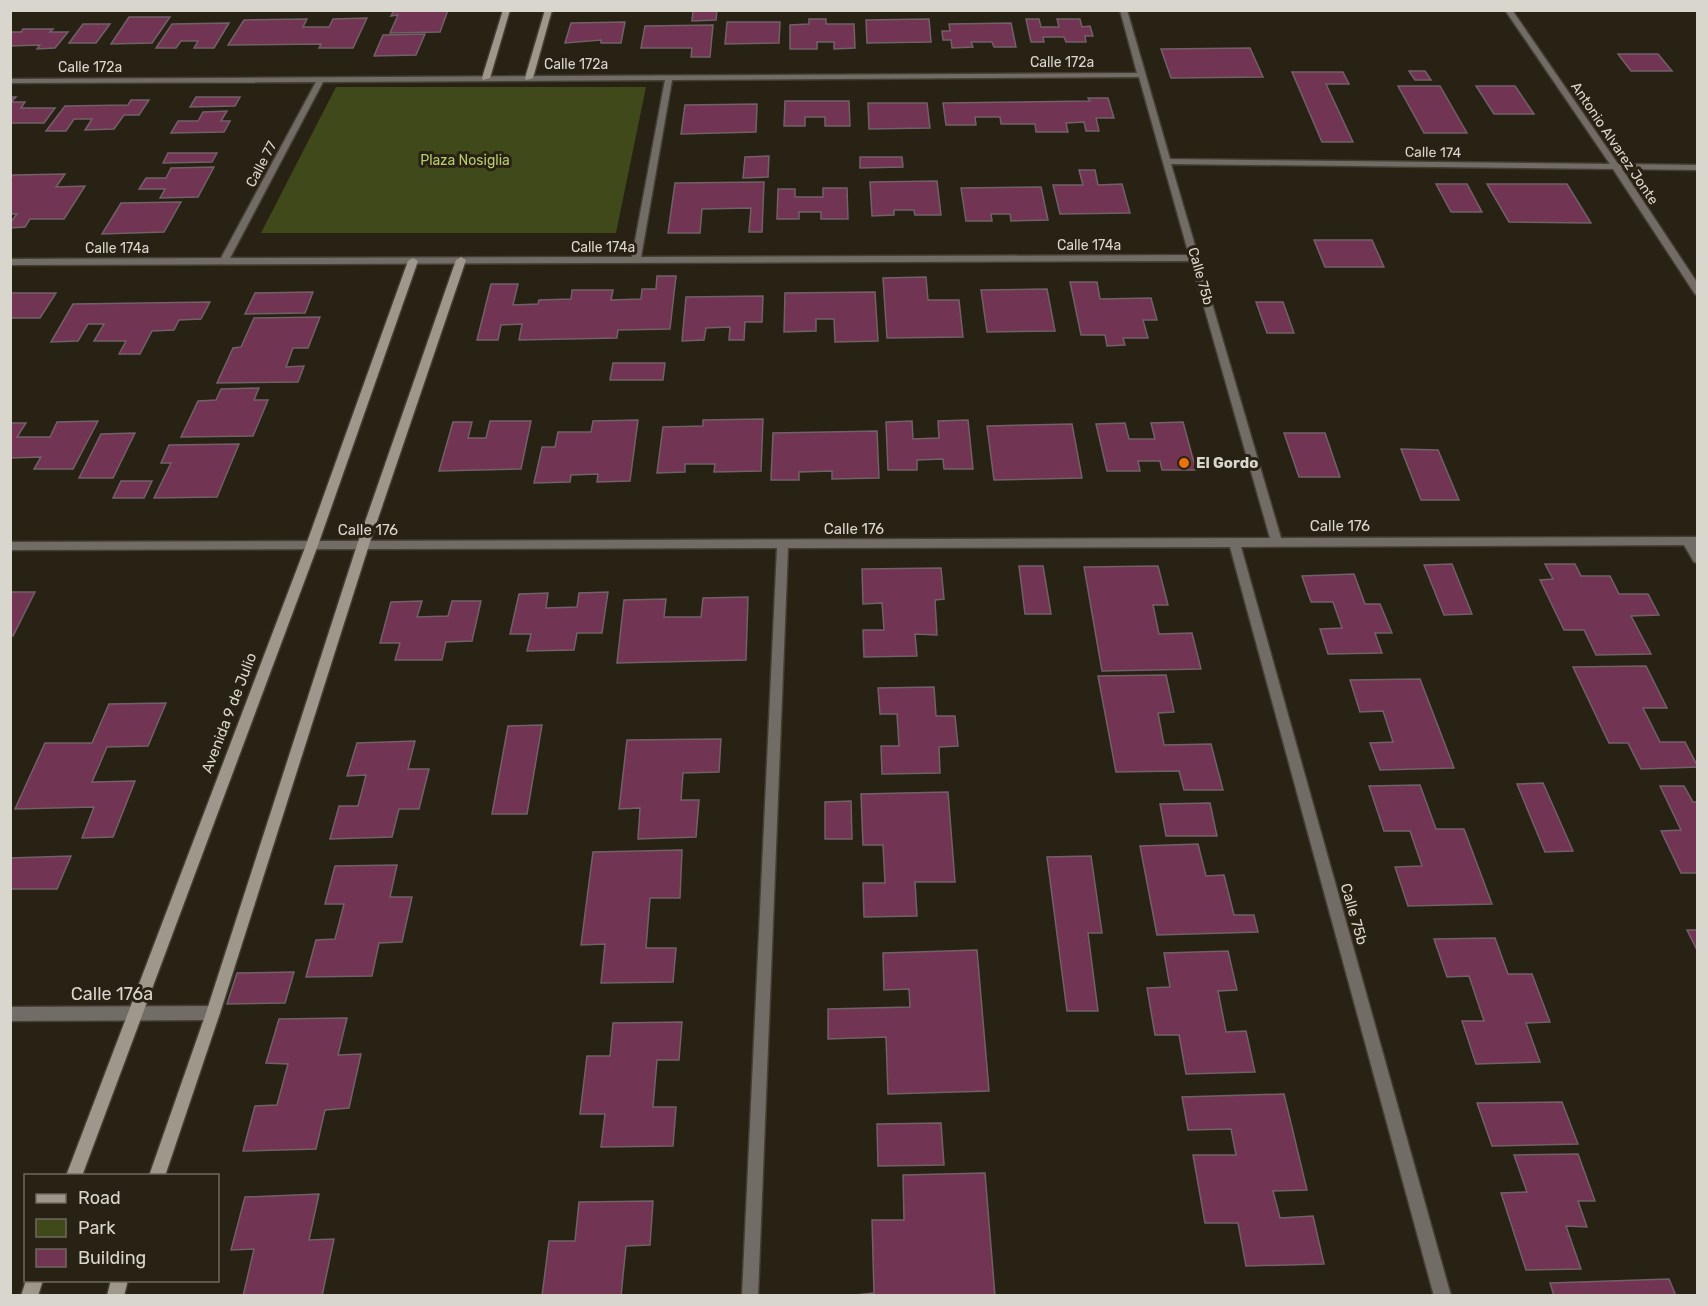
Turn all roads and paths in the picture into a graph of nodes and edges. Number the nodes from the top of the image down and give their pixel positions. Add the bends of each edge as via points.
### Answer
1 (507, 10) edge
2 (549, 10) edge
3 (1123, 10) edge
4 (1508, 10) edge
5 (1143, 75) junction
6 (669, 77) junction
7 (486, 78) junction
8 (529, 78) junction
9 (321, 79) junction
10 (10, 81) edge
11 (1168, 161) junction
12 (1616, 168) junction
13 (1698, 168) edge
14 (1197, 258) junction
15 (461, 260) junction
16 (636, 260) junction
17 (224, 261) junction
18 (413, 261) junction
19 (10, 262) edge
20 (1698, 292) edge
21 (1234, 541) junction
22 (1276, 541) junction
23 (1692, 541) edge
24 (783, 544) junction
25 (312, 545) junction
26 (363, 545) junction
27 (10, 546) edge
28 (1698, 559) edge
29 (134, 1013) junction
30 (213, 1013) junction
31 (10, 1014) edge
32 (75, 1174) edge
33 (158, 1174) edge
34 (35, 1282) edge
35 (29, 1296) edge
36 (750, 1296) edge
37 (1443, 1296) edge

1 - 7 main road
2 - 8 main road
3 - 5 street, Calle 75b
4 - 12 street, Antonio Alvarez Jonte
5 - 6 street, Calle 172a
5 - 11 street, Calle 75b
6 - 8 street, Calle 172a
6 - 16 street
7 - 8 street, Calle 172a
7 - 9 street, Calle 172a
9 - 10 street, Calle 172a
9 - 17 street, Calle 77
11 - 12 street, Calle 174
11 - 14 street, Calle 75b
12 - 13 street, Calle 174
12 - 20 street, Antonio Alvarez Jonte
14 - 16 street, Calle 174a
14 - 22 street, Calle 75b
15 - 16 street, Calle 174a
15 - 18 street, Calle 174a
15 - 26 main road
17 - 18 street, Calle 174a
17 - 19 street, Calle 174a
18 - 25 main road, Avenida 9 de Julio
21 - 22 street, Calle 176
21 - 24 street, Calle 176
21 - 37 street, Calle 75b
22 - 23 street, Calle 176
23 - 28 street
24 - 26 street, Calle 176
24 - 36 street
25 - 26 street, Calle 176
25 - 27 street, Calle 176
25 - 29 main road, Avenida 9 de Julio
26 - 30 main road
29 - 30 street, Calle 176a
29 - 31 street, Calle 176a
29 - 32 main road, Avenida 9 de Julio
30 - 33 main road
34 - 35 main road

